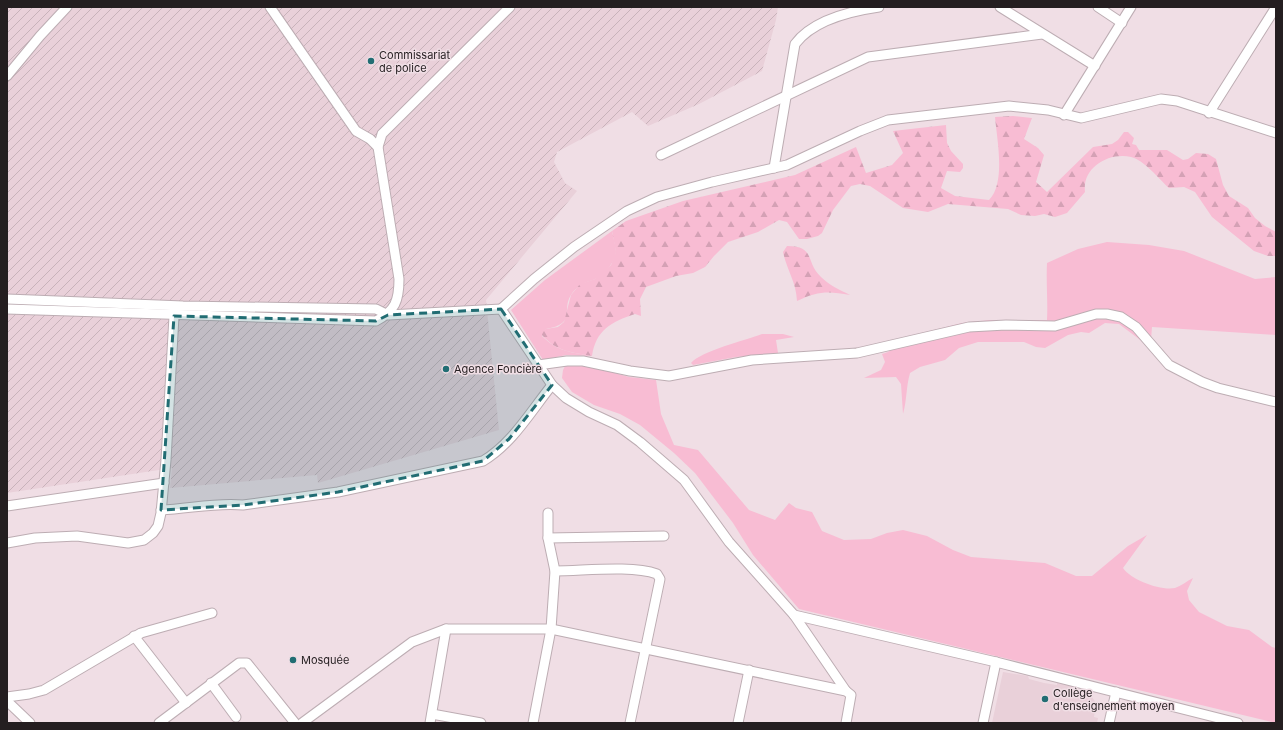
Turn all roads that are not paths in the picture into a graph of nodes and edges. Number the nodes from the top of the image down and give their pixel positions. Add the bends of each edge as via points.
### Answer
1 (67, 7) edge
2 (270, 7) edge
3 (510, 7) edge
4 (879, 7) edge
5 (1000, 7) edge
6 (1098, 7) edge
7 (1131, 7) edge
8 (1276, 7) edge
9 (1122, 23) junction
10 (1042, 34) junction
11 (1095, 66) junction
12 (7, 76) edge
13 (785, 96) junction
14 (1209, 113) junction
15 (1064, 115) junction
16 (1276, 133) edge
17 (378, 147) junction
18 (661, 155) dead end
19 (774, 168) junction
20 (7, 299) edge
21 (7, 309) edge
22 (501, 309) junction
23 (388, 315) junction
24 (174, 316) junction
25 (538, 365) junction
26 (552, 385) junction
27 (1276, 402) edge
28 (164, 483) junction
29 (7, 506) edge
30 (161, 510) junction
31 (548, 513) dead end
32 (664, 536) dead end
33 (548, 538) junction
34 (7, 543) edge
35 (556, 571) junction
36 (212, 613) dead end
37 (794, 615) junction
38 (446, 629) junction
39 (551, 629) junction
40 (134, 636) junction
41 (645, 648) junction
42 (996, 662) junction
43 (749, 670) junction
44 (212, 684) junction
45 (846, 691) junction
46 (1116, 692) junction
47 (7, 697) edge
48 (7, 701) edge
49 (186, 703) junction
50 (236, 717) dead end
51 (431, 718) edge
52 (1211, 720) edge
53 (30, 723) edge
54 (159, 723) edge
55 (295, 723) edge
56 (302, 723) edge
57 (480, 723) edge
58 (533, 723) edge
59 (630, 723) edge
60 (738, 723) edge
61 (846, 723) edge
62 (983, 723) edge
63 (1109, 723) edge
64 (1238, 723) edge

1 - 12 street
2 - 17 street via 356,131
3 - 17 street via 391,124 382,134
4 - 13 street via 843,15 800,36 795,44
5 - 10 street
6 - 9 street
7 - 9 street
8 - 14 street
9 - 11 street
10 - 11 street
10 - 13 street via 868,57
11 - 15 street
13 - 18 street
13 - 19 street
14 - 15 street via 1177,101 1161,99 1082,118
14 - 16 street
15 - 19 street via 1048,110 1009,106 888,120 800,160
17 - 23 street via 399,279 398,299
19 - 22 street via 657,197 627,211 574,247
20 - 23 street via 376,310
21 - 24 street
22 - 23 street
22 - 25 street
23 - 24 street via 376,321
24 - 28 street
25 - 26 street
25 - 27 street via 583,361 669,376 752,360 857,353 969,327 1055,326 1096,314 1107,314 1121,317 1136,327 1169,365 1218,388
26 - 30 street via 509,439 495,454 483,461 338,492 244,505 228,503
26 - 37 street via 566,398 617,425 684,480 729,542
28 - 29 street
28 - 30 street
30 - 34 street via 158,526 153,533 138,542 77,536 35,538
31 - 33 street
32 - 33 street
33 - 35 street
35 - 39 street
35 - 41 street via 630,570 657,574 660,579
36 - 40 street via 149,629
37 - 42 street
37 - 45 street
38 - 39 street
38 - 51 street
38 - 56 street via 412,642
39 - 41 street
39 - 58 street
40 - 47 street via 44,690
40 - 49 street
41 - 43 street
41 - 59 street
42 - 46 street
42 - 62 street
43 - 45 street
43 - 60 street
44 - 49 street
44 - 50 street
44 - 55 street via 239,664 247,663
45 - 61 street via 851,695 851,700
46 - 52 street
46 - 63 street
48 - 53 street
49 - 54 street
51 - 57 street
52 - 64 street

